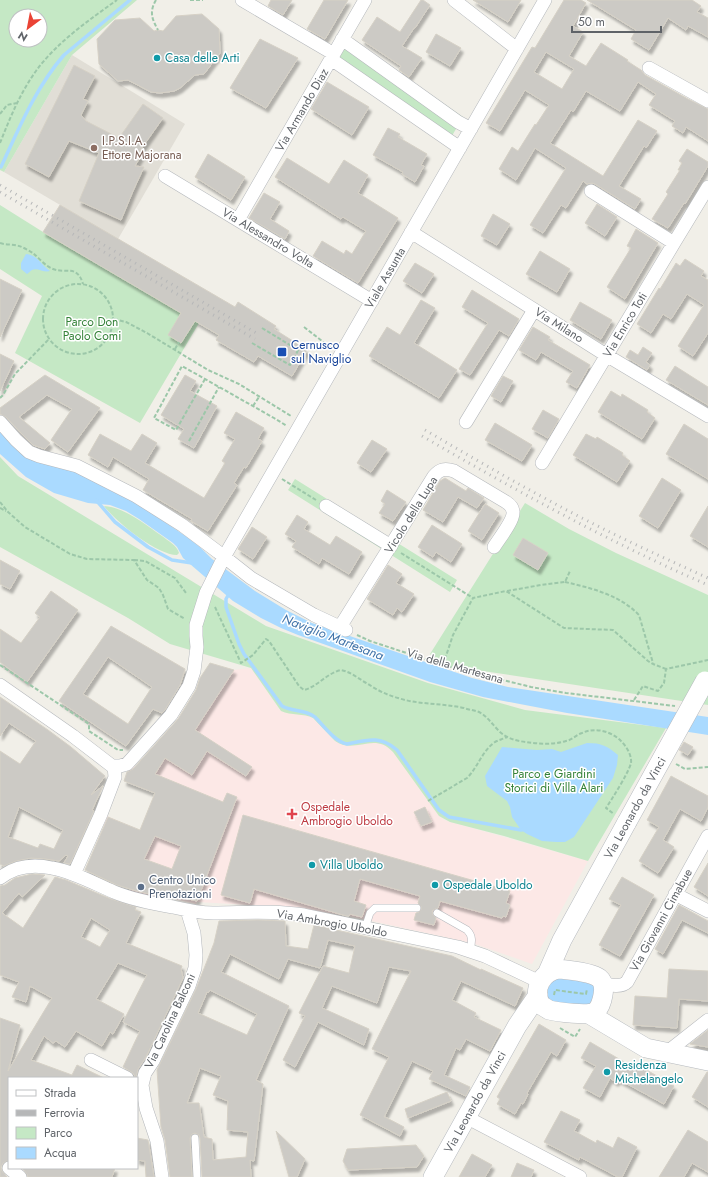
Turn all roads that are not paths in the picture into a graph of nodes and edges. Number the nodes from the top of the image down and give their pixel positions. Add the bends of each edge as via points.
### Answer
1 (242, 0) edge
2 (365, 0) edge
3 (454, 0) edge
4 (545, 0) edge
5 (342, 40) junction
6 (517, 49) junction
7 (333, 56) junction
8 (383, 68) junction
9 (649, 68) dead end
10 (371, 86) junction
11 (426, 99) junction
12 (708, 101) edge
13 (414, 116) junction
14 (471, 129) junction
15 (460, 148) junction
16 (165, 176) dead end
17 (708, 188) edge
18 (591, 191) dead end
19 (238, 220) junction
20 (411, 232) junction
21 (674, 243) junction
22 (372, 301) junction
23 (534, 310) junction
24 (606, 356) junction
25 (708, 416) edge
26 (0, 422) edge
27 (466, 422) dead end
28 (542, 463) dead end
29 (326, 506) dead end
30 (391, 546) junction
31 (494, 546) dead end
32 (224, 557) junction
33 (706, 678) edge
34 (0, 686) edge
35 (114, 766) junction
36 (708, 836) edge
37 (3, 873) edge
38 (74, 874) junction
39 (675, 894) junction
40 (417, 908) dead end
41 (187, 910) junction
42 (708, 911) edge
43 (437, 913) dead end
44 (366, 928) junction
45 (562, 940) junction
46 (470, 950) junction
47 (566, 970) junction
48 (595, 978) junction
49 (544, 991) junction
50 (590, 1016) junction
51 (708, 1020) edge
52 (666, 1053) junction
53 (91, 1060) dead end
54 (708, 1061) edge
55 (125, 1077) edge
56 (139, 1084) edge
57 (466, 1117) junction
58 (195, 1138) dead end
59 (0, 1160) edge
60 (8, 1167) edge
61 (10, 1169) edge
62 (20, 1177) edge
63 (162, 1177) edge
64 (198, 1177) edge
65 (433, 1177) edge
66 (580, 1177) edge

1 - 7 street
2 - 5 street, Via Armando Diaz
3 - 6 street
4 - 6 street, Viale Assunta
5 - 7 street, Via Armando Diaz
5 - 8 street
6 - 14 street, Viale Assunta
7 - 10 street
7 - 19 street, Via Armando Diaz
8 - 10 street
8 - 11 street
9 - 12 street
10 - 13 street
11 - 13 street
11 - 14 street
13 - 15 street
14 - 15 street, Viale Assunta
15 - 20 street, Viale Assunta
16 - 19 street, Via Alessandro Volta
17 - 21 street, Via Enrico Toti
18 - 21 street
19 - 22 street, Via Alessandro Volta
20 - 22 street, Viale Assunta
20 - 23 street, Via Milano
21 - 24 street, Via Enrico Toti
22 - 32 street, Viale Assunta via 296,425
23 - 24 street, Via Milano
23 - 27 street
24 - 25 street, Via Milano
24 - 28 street, Via Enrico Toti
26 - 32 street via 29,452 78,466 136,496 182,524
29 - 30 street
30 - 31 street, Vicolo della Lupa via 434,476 444,469 457,473 512,508 513,518
30 - 32 street, Vicolo della Lupa via 343,629 265,587
32 - 35 street, Viale Assunta via 206,593 196,625 197,647 191,682 171,715 134,757 123,766
33 - 45 street, Via Leonardo da Vinci, bridge
34 - 35 street
35 - 38 street via 115,777
36 - 39 street, Via Giovanni Cimabue
37 - 38 street, Via Ambrogio Uboldo via 38,866
38 - 41 street, Via Ambrogio Uboldo via 122,895
39 - 42 street
39 - 48 street, Via Giovanni Cimabue via 625,984 612,985
40 - 44 lane via 375,908 370,913
41 - 44 street, Via Ambrogio Uboldo via 212,913 282,912
41 - 56 street, Via Carolina Balconi via 194,933 196,955 193,976 153,1061
43 - 46 lane via 469,932 472,938
44 - 46 street, Via Ambrogio Uboldo
45 - 47 street
45 - 49 street, Via Leonardo da Vinci
46 - 49 street, Via Ambrogio Uboldo via 492,959
47 - 48 street
47 - 49 street via 555,970
48 - 50 street via 603,992
49 - 50 street via 552,1010
49 - 57 street, Via Leonardo da Vinci via 517,1026
50 - 52 street via 602,1013 610,1026 622,1035 646,1048
51 - 52 street
52 - 54 street
53 - 55 street
56 - 63 street, Via Carolina Balconi via 157,1141
57 - 65 street, Via Leonardo da Vinci
57 - 66 street
58 - 64 lane
59 - 60 street
61 - 62 street

